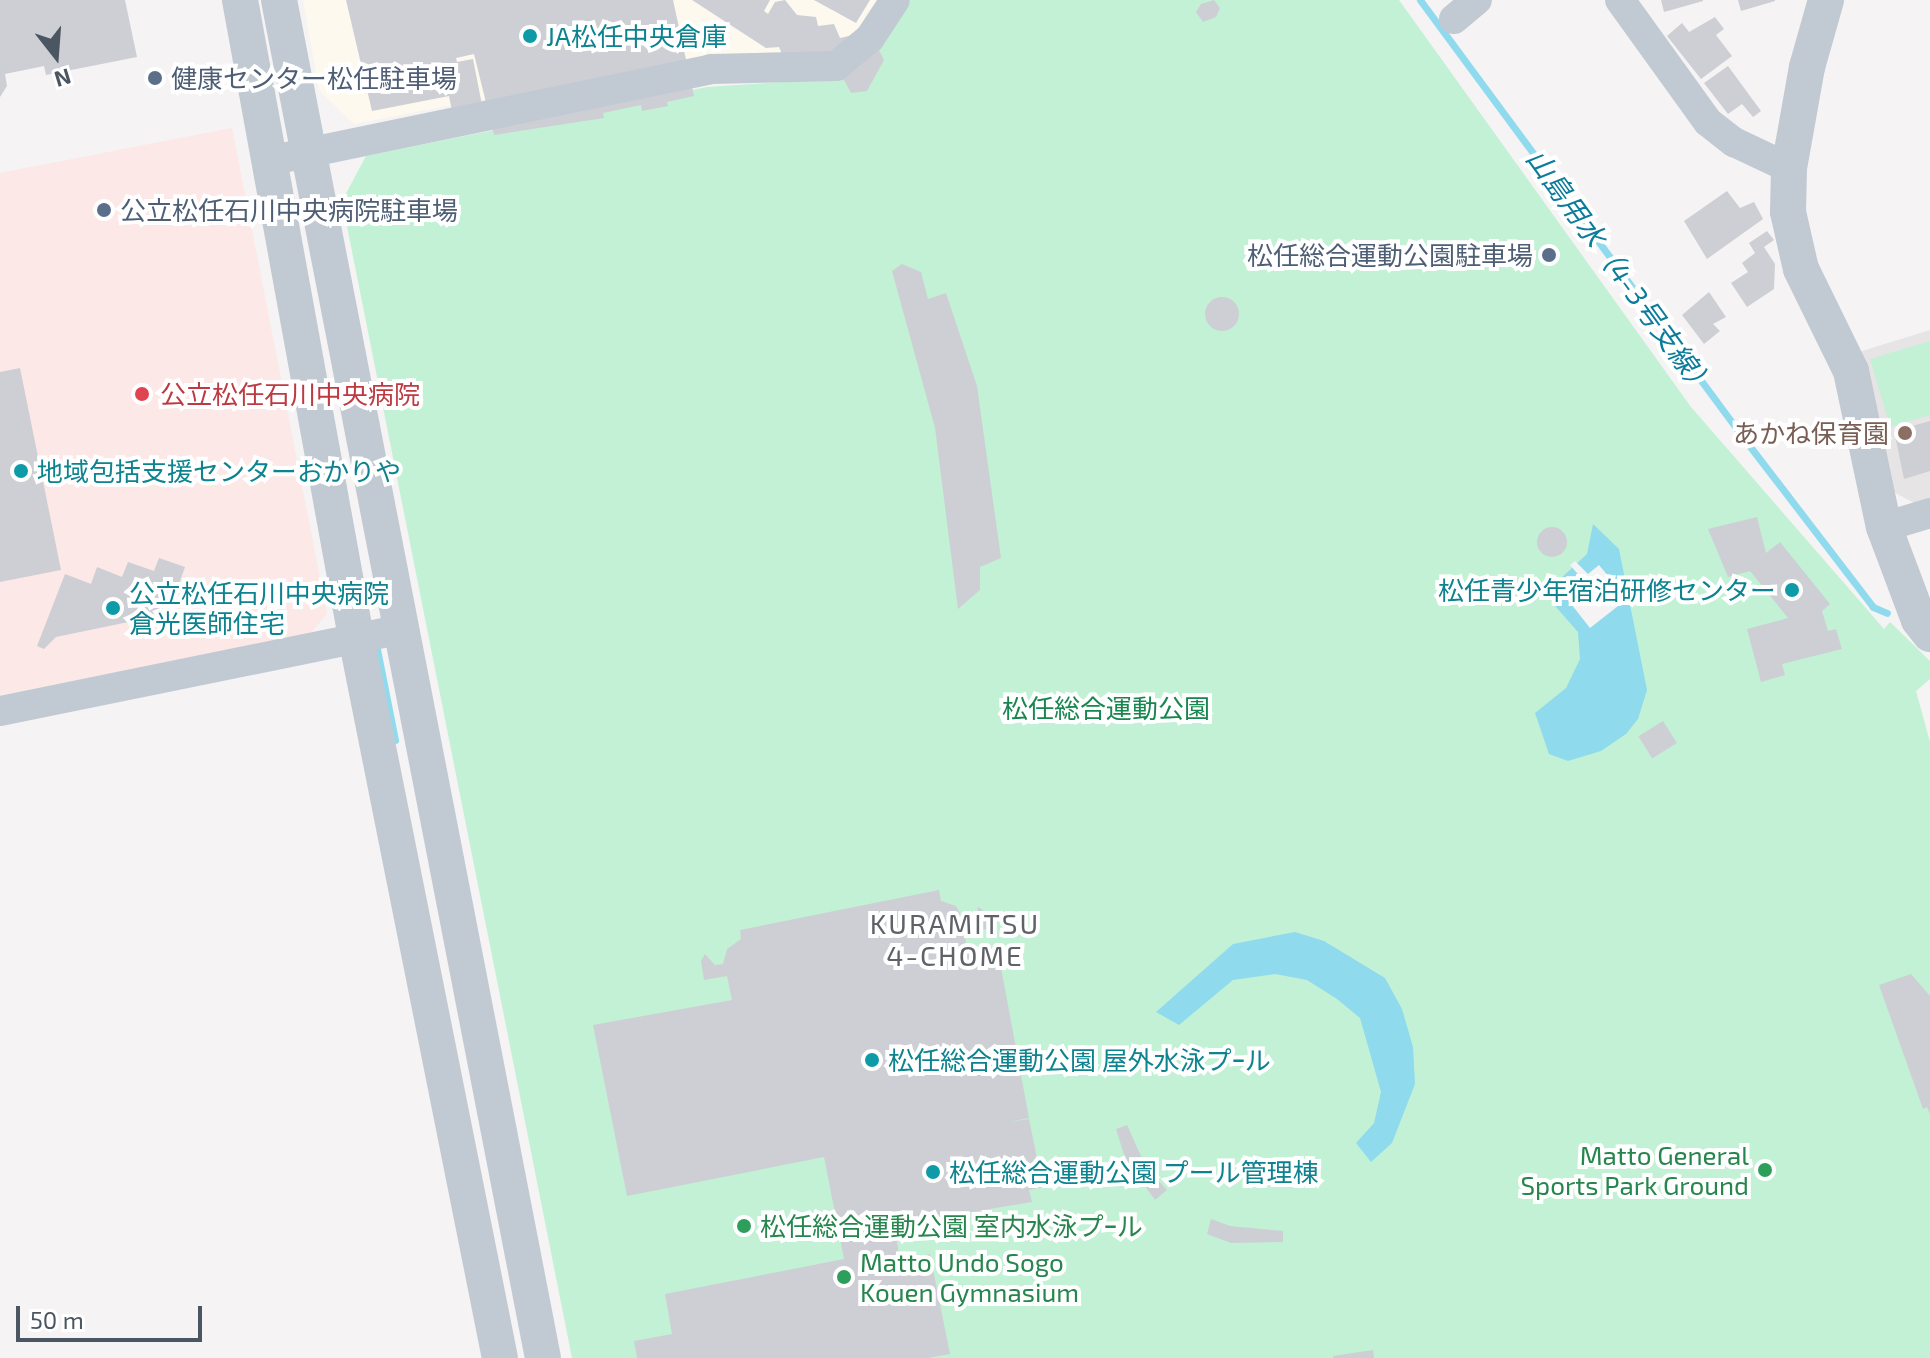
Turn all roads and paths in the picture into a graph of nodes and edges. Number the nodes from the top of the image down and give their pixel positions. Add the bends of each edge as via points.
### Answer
1 (240, 0) edge
2 (279, 0) edge
3 (895, 0) edge
4 (1620, 0) edge
5 (1826, 0) edge
6 (295, 81) junction
7 (254, 90) junction
8 (310, 153) junction
9 (268, 161) junction
10 (1789, 168) junction
11 (329, 259) junction
12 (286, 268) junction
13 (1930, 513) edge
14 (1884, 527) junction
15 (403, 629) junction
16 (1930, 634) edge
17 (356, 637) junction
18 (0, 711) edge
19 (500, 1358) edge
20 (543, 1358) edge

1 - 7 street
2 - 6 street
3 - 8 street via 870,38 836,66 711,69
4 - 10 street via 1708,122 1734,142
5 - 10 street via 1807,67
6 - 7 street
6 - 8 street
7 - 9 street
8 - 9 street
8 - 11 street
9 - 12 street
10 - 14 street via 1788,212 1801,269 1851,371
11 - 12 street
11 - 15 street
12 - 17 street
13 - 14 street
14 - 16 street via 1919,620
15 - 17 street
15 - 20 street
17 - 18 street
17 - 19 street

